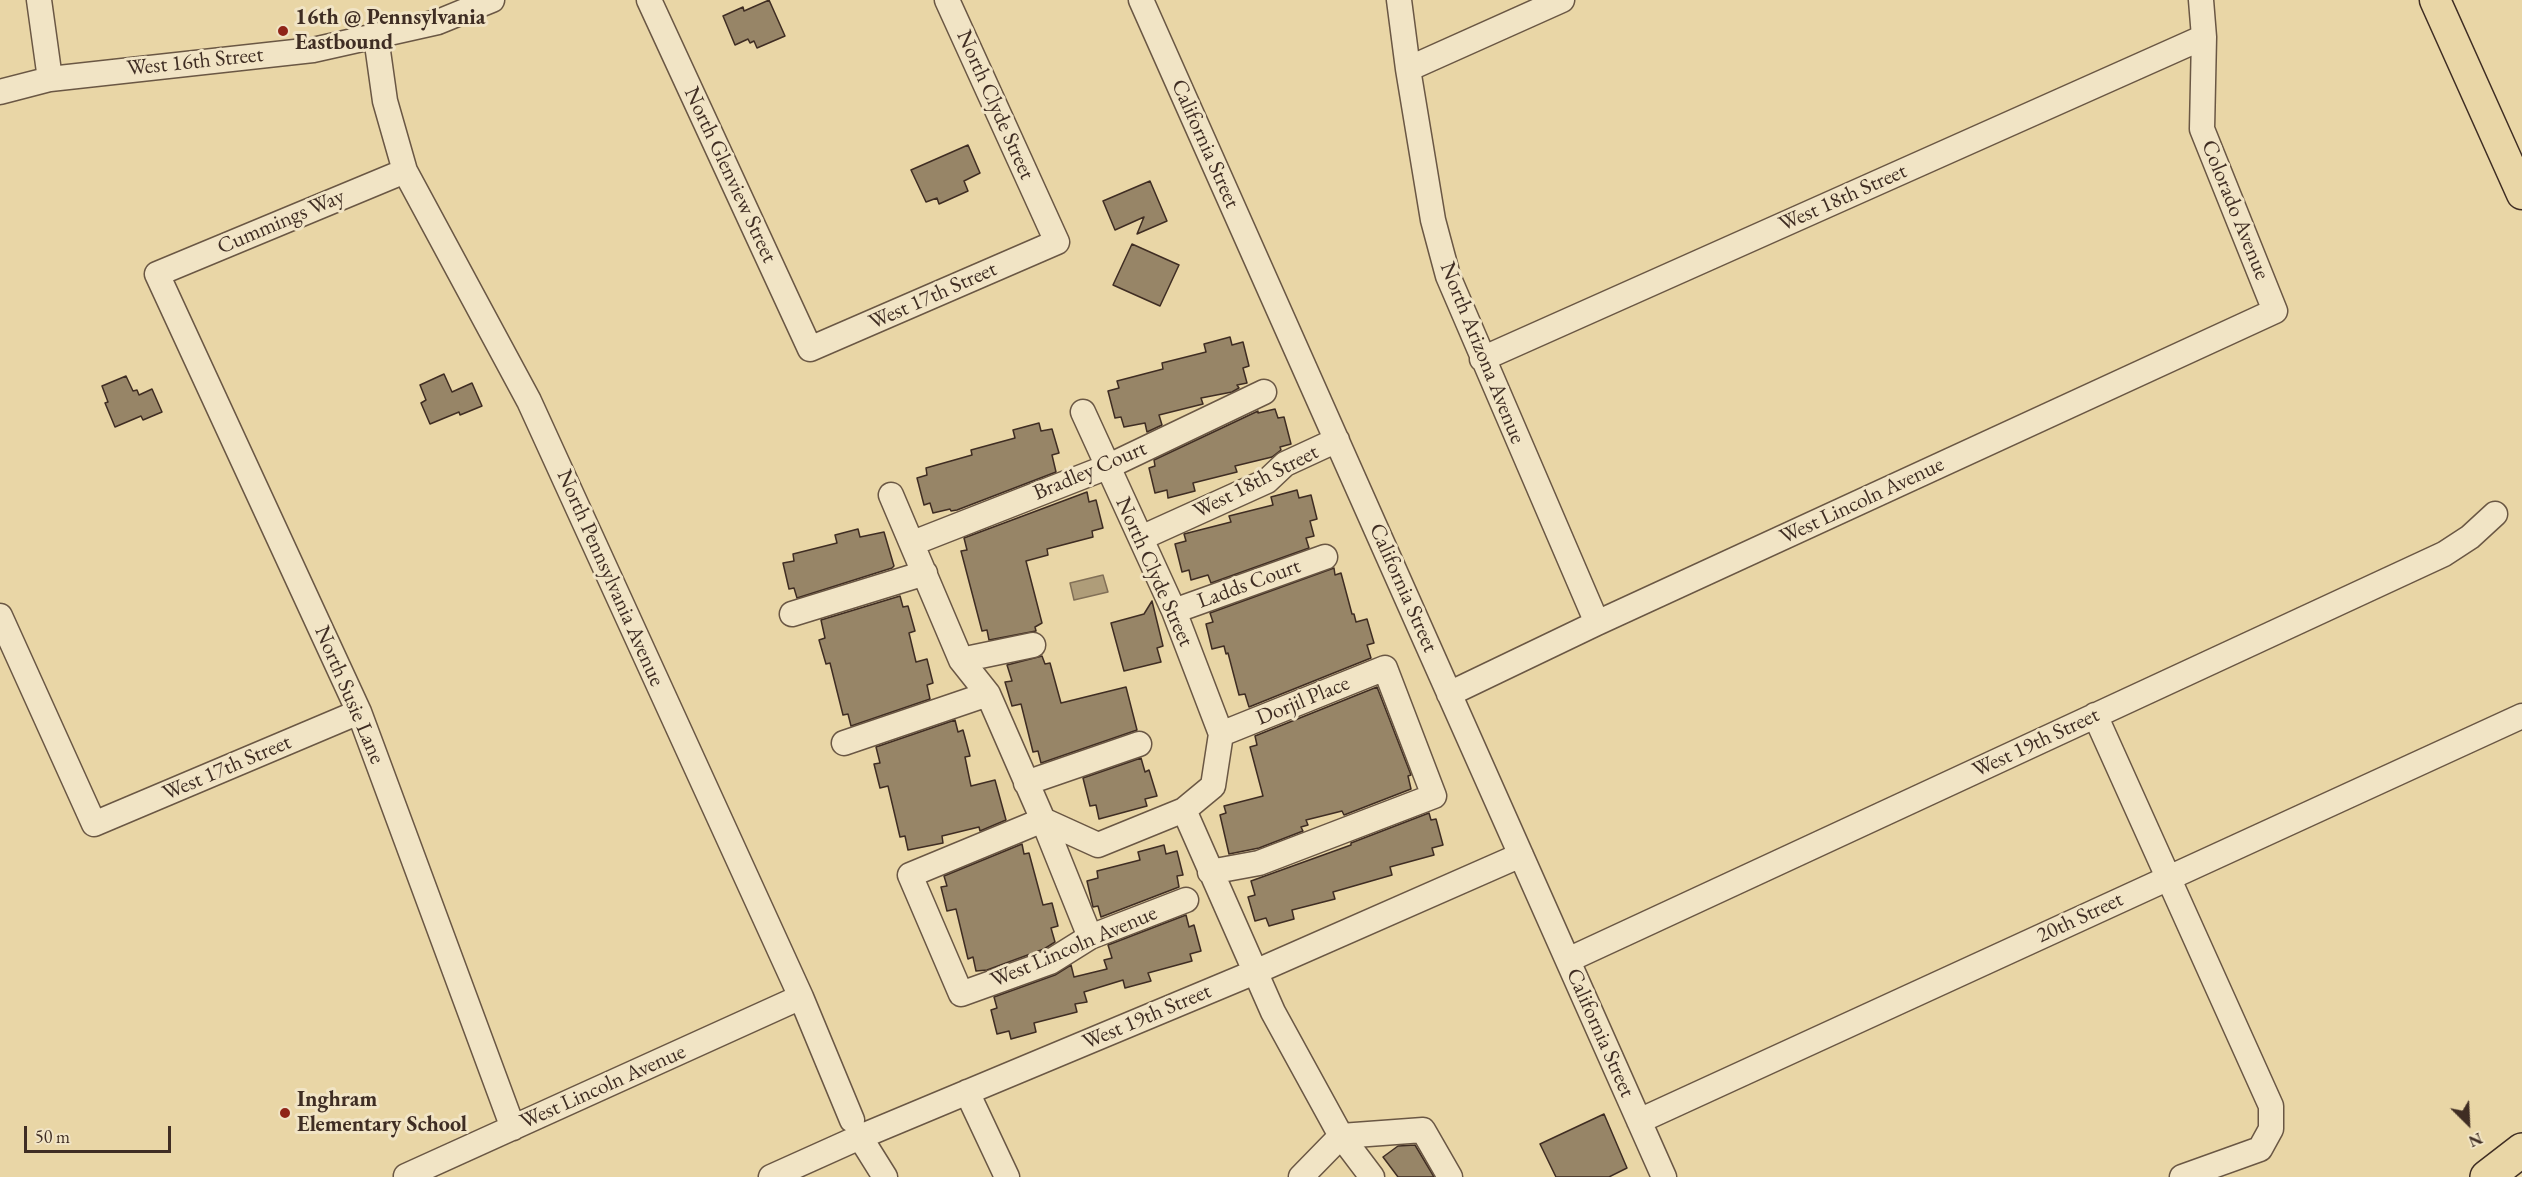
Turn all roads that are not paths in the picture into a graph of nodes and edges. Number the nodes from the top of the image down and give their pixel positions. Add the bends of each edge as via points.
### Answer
1 (39, 0) edge
2 (492, 0) edge
3 (650, 0) edge
4 (947, 0) edge
5 (1141, 0) edge
6 (1399, 0) edge
7 (1562, 0) edge
8 (2201, 0) edge
9 (2435, 0) edge
10 (376, 37) junction
11 (2204, 37) junction
12 (1408, 69) junction
13 (50, 79) junction
14 (0, 92) edge
15 (405, 171) junction
16 (2522, 194) edge
17 (1057, 242) joint
18 (157, 274) joint
19 (2275, 311) joint
20 (810, 349) joint
21 (1482, 359) junction
22 (1264, 392) dead end
23 (1083, 412) dead end
24 (1337, 440) junction
25 (1107, 467) junction
26 (891, 495) dead end
27 (2495, 514) dead end
28 (1141, 538) junction
29 (913, 543) junction
30 (1325, 557) dead end
31 (925, 573) junction
32 (1174, 611) junction
33 (792, 614) dead end
34 (1597, 623) junction
35 (3, 631) edge
36 (1033, 645) dead end
37 (961, 660) junction
38 (988, 694) junction
39 (1449, 694) junction
40 (359, 712) junction
41 (2095, 716) junction
42 (2522, 716) edge
43 (1221, 734) junction
44 (844, 743) dead end
45 (1139, 744) dead end
46 (1026, 783) junction
47 (1184, 810) junction
48 (1043, 820) junction
49 (1521, 855) junction
50 (1210, 872) junction
51 (2169, 876) junction
52 (1186, 900) dead end
53 (1090, 937) junction
54 (1568, 960) junction
55 (1255, 972) junction
56 (801, 998) junction
57 (968, 1092) junction
58 (1639, 1121) junction
59 (513, 1128) junction
60 (856, 1129) junction
61 (1341, 1136) junction
62 (2522, 1150) edge
63 (406, 1176) edge
64 (771, 1177) edge
65 (885, 1177) edge
66 (1006, 1177) edge
67 (1301, 1177) edge
68 (1372, 1177) edge
69 (1450, 1177) edge
70 (1664, 1177) edge
71 (2182, 1177) edge
72 (2487, 1177) edge

1 - 13 street
2 - 10 street, West 16th Street via 438,22
3 - 20 street, North Glenview Street
4 - 17 street, North Clyde Street
5 - 24 street, California Street
6 - 12 street, North Arizona Avenue
7 - 12 street
8 - 11 street, Colorado Avenue
9 - 16 main road
10 - 13 street, West 16th Street via 313,50
10 - 15 street, North Pennsylvania Avenue via 385,101
11 - 19 street, Colorado Avenue via 2202,129
11 - 21 street, West 18th Street
12 - 21 street, North Arizona Avenue via 1433,220 1448,276
13 - 14 street, West 16th Street
15 - 18 street, Cummings Way
15 - 56 street, North Pennsylvania Avenue via 529,401
17 - 20 street, West 17th Street
18 - 40 street, North Susie Lane
19 - 34 street, West Lincoln Avenue
21 - 34 street, North Arizona Avenue
22 - 25 street, Bradley Court
23 - 25 street, North Clyde Street
24 - 28 street, West 18th Street via 1285,464 1267,481
24 - 39 street, California Street
25 - 28 street, North Clyde Street
25 - 29 street, Bradley Court
26 - 29 street
27 - 41 street, West 19th Street via 2444,554
28 - 32 street, North Clyde Street
29 - 31 street
30 - 32 street, Ladds Court
31 - 33 street
31 - 37 street
32 - 43 street, North Clyde Street
34 - 39 street, West Lincoln Avenue
35 - 40 street, West 17th Street via 94,824
36 - 37 street
37 - 38 street
38 - 44 street
38 - 46 street
39 - 49 street, California Street
40 - 59 street, North Susie Lane
41 - 51 street
41 - 54 street, West 19th Street
42 - 51 street, 20th Street
43 - 47 street via 1214,786
43 - 50 street, Dorjil Place via 1385,668 1434,796 1259,863
45 - 46 street
46 - 48 street
47 - 48 street via 1098,845
47 - 50 street
48 - 53 street
48 - 53 street, West Lincoln Avenue via 910,875 961,994 1050,962
49 - 54 street, California Street
49 - 55 street, West 19th Street
50 - 55 street
51 - 58 street, 20th Street
51 - 71 street via 2271,1106 2271,1129 2260,1149
52 - 53 street, West Lincoln Avenue
54 - 58 street, California Street
55 - 57 street, West 19th Street
55 - 61 street
56 - 59 street, West Lincoln Avenue
56 - 60 street, North Pennsylvania Avenue
57 - 60 street, West 19th Street
57 - 66 street
58 - 70 street, California Street
59 - 63 street, West Lincoln Avenue
60 - 64 street, West 19th Street
60 - 65 street, North Pennsylvania Avenue
61 - 67 street
61 - 68 street
61 - 69 street via 1423,1130
62 - 72 highway

